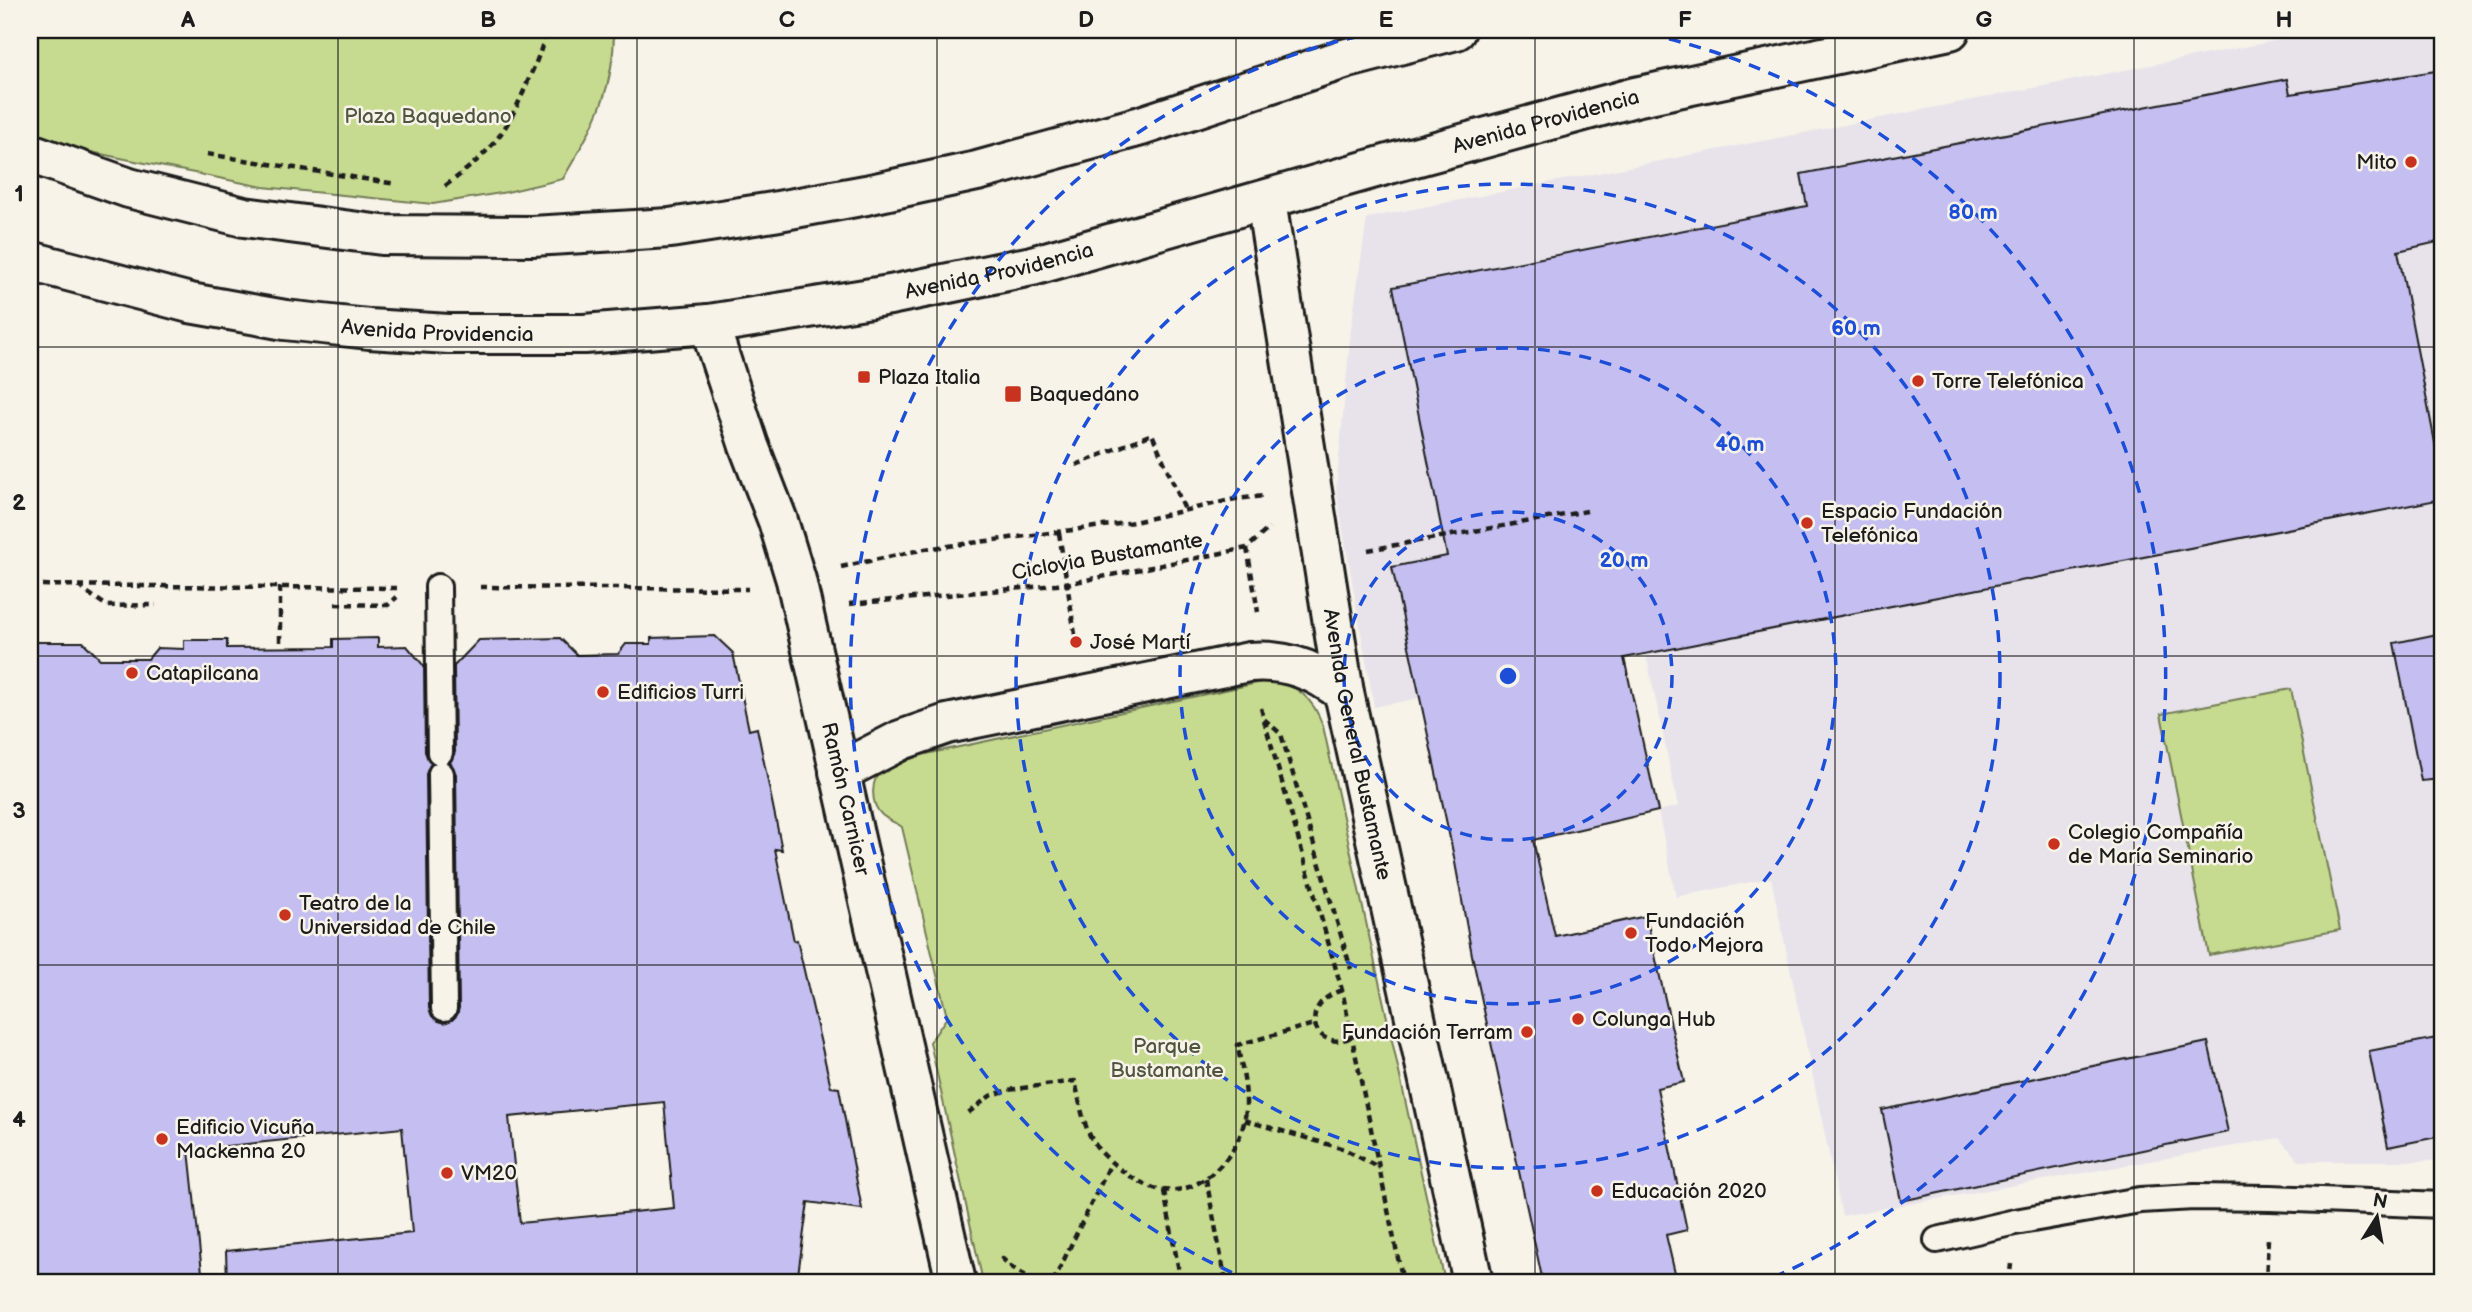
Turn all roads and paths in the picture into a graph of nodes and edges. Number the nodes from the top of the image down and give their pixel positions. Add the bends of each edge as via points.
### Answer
1 (546, 30) edge
2 (1456, 30) edge
3 (1951, 30) edge
4 (30, 153) edge
5 (205, 154) dead end
6 (398, 184) dead end
7 (439, 190) dead end
8 (1266, 201) junction
9 (30, 261) edge
10 (709, 324) junction
11 (1076, 465) dead end
12 (1313, 492) junction
13 (1185, 510) junction
14 (1587, 511) dead end
15 (1059, 533) junction
16 (1247, 548) junction
17 (1322, 559) junction
18 (1066, 584) junction
19 (30, 585) edge
20 (78, 586) junction
21 (280, 587) junction
22 (438, 587) junction
23 (799, 595) junction
24 (335, 604) dead end
25 (388, 605) dead end
26 (156, 606) dead end
27 (280, 647) dead end
28 (1249, 662) junction
29 (1344, 693) junction
30 (1086, 696) junction
31 (1264, 719) junction
32 (839, 772) junction
33 (1353, 973) dead end
34 (1342, 990) junction
35 (444, 1008) dead end
36 (1314, 1024) junction
37 (1353, 1035) junction
38 (965, 1115) dead end
39 (1244, 1120) junction
40 (1111, 1163) junction
41 (1380, 1168) junction
42 (1206, 1179) junction
43 (1164, 1191) junction
44 (2442, 1205) edge
45 (1937, 1240) dead end
46 (994, 1250) dead end
47 (956, 1282) edge
48 (1044, 1282) edge
49 (1053, 1282) edge
50 (1181, 1282) edge
51 (1226, 1282) edge
52 (1403, 1282) edge
53 (1473, 1282) edge

1 - 7 path via 515,114 475,164
2 - 4 main road via 1344,59 1141,126 977,170 866,195 670,228 532,236 382,235 244,217 129,188
3 - 8 main road, Avenida Providencia via 1635,97
5 - 6 path
8 - 10 main road, Avenida Providencia via 1032,266
8 - 12 main road, Avenida General Bustamante
9 - 10 main road, Avenida Providencia via 190,303 369,329 584,334
10 - 23 main road, Ramón Carnicer
11 - 13 path via 1152,434
12 - 13 path via 1235,499
12 - 16 path, Ciclovia Bustamante
12 - 17 main road, Avenida General Bustamante
13 - 15 path
14 - 17 path
15 - 18 path
15 - 23 path via 925,549 822,571
16 - 18 path, Ciclovia Bustamante
16 - 28 path via 1259,618 1248,642
17 - 29 main road, Avenida General Bustamante
18 - 23 path, Ciclovia Bustamante
18 - 30 path
19 - 20 path
20 - 21 path
20 - 26 path via 107,606
21 - 22 path
21 - 27 path
22 - 23 path via 771,589
22 - 35 lane
23 - 32 main road, Ramón Carnicer
24 - 25 path
28 - 29 main road via 1298,666
28 - 30 main road
28 - 31 path
29 - 53 main road, Avenida General Bustamante
30 - 32 main road via 947,724 901,740
31 - 33 path via 1280,734
31 - 34 path
32 - 47 main road, Ramón Carnicer
34 - 36 path via 1319,1002
34 - 37 path
36 - 37 path via 1320,1035 1331,1040 1343,1041
36 - 39 path via 1237,1045 1246,1094
37 - 41 path
38 - 40 path via 990,1096 1008,1090 1075,1081 1095,1145
39 - 41 path via 1345,1149
39 - 42 path via 1235,1146
40 - 43 path
40 - 49 path
41 - 52 path
42 - 43 path
42 - 51 path
43 - 50 path
44 - 45 lane via 2270,1198 2140,1200
46 - 48 path via 1010,1267

